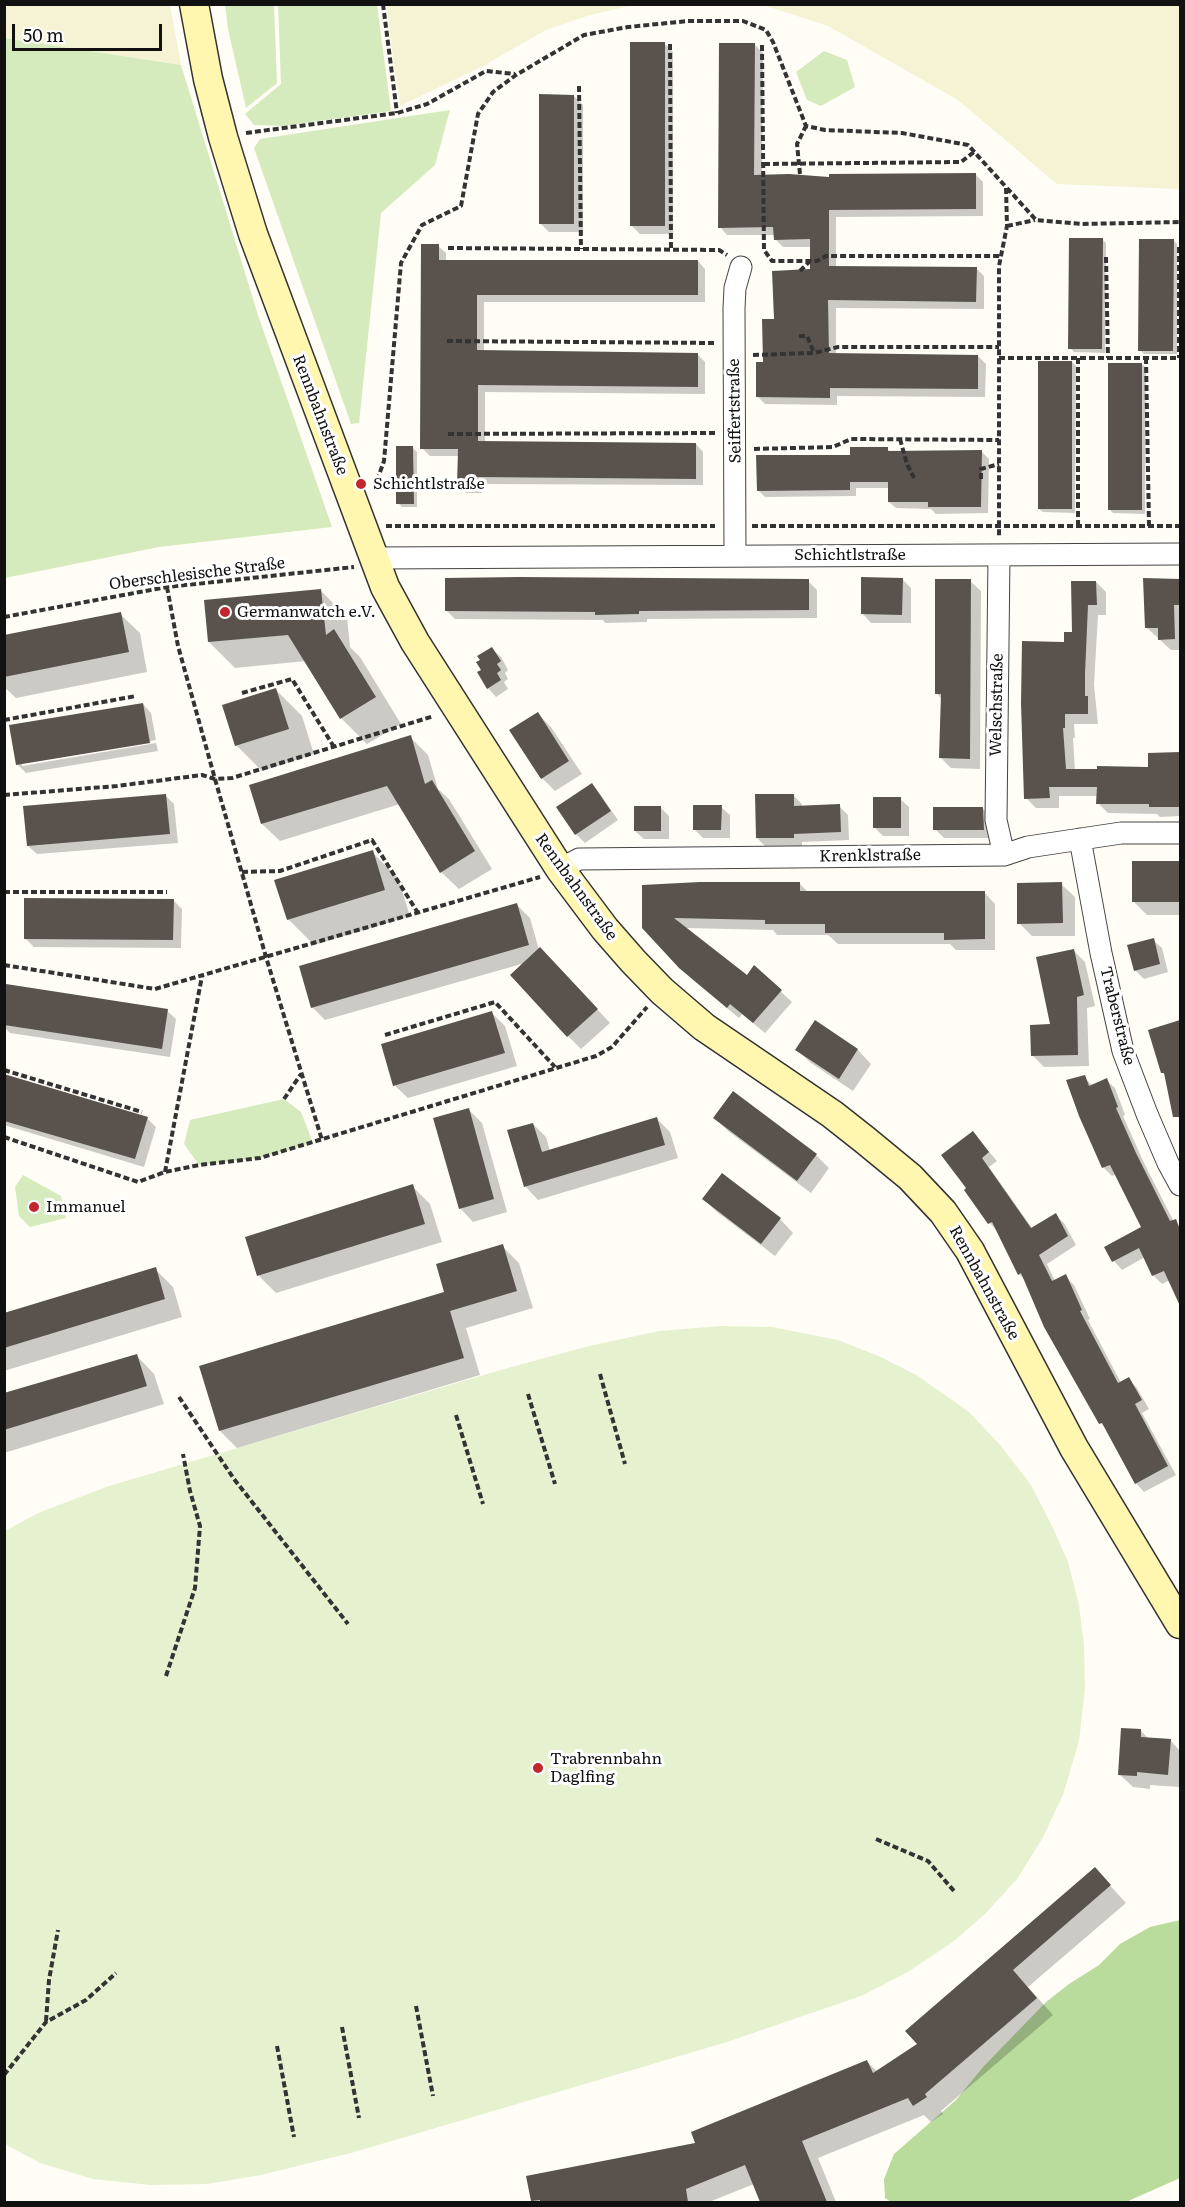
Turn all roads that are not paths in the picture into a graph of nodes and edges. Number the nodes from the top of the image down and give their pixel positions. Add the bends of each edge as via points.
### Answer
1 (194, 4) edge
2 (741, 267) road end
3 (1180, 554) edge
4 (999, 555) junction
5 (735, 556) junction
6 (367, 562) junction
7 (1180, 833) edge
8 (1080, 839) junction
9 (1004, 855) junction
10 (560, 869) junction
11 (1180, 1185) edge
12 (1180, 1624) edge

1 - 6 street, Rennbahnstraße via 223,137 253,234
2 - 5 street, Seiffertstraße via 735,288
3 - 4 street, Schichtlstraße
4 - 5 street, Schichtlstraße
4 - 9 street, Welschstraße via 996,820
5 - 6 street, Schichtlstraße
6 - 10 street, Rennbahnstraße
7 - 8 street, Krenklstraße via 1121,833
8 - 9 street, Krenklstraße
8 - 11 street, Traberstraße via 1123,1051
9 - 10 street, Krenklstraße via 579,859
10 - 12 street, Rennbahnstraße via 605,929 662,991 704,1027 849,1127 910,1177 943,1212 970,1251 1074,1448

